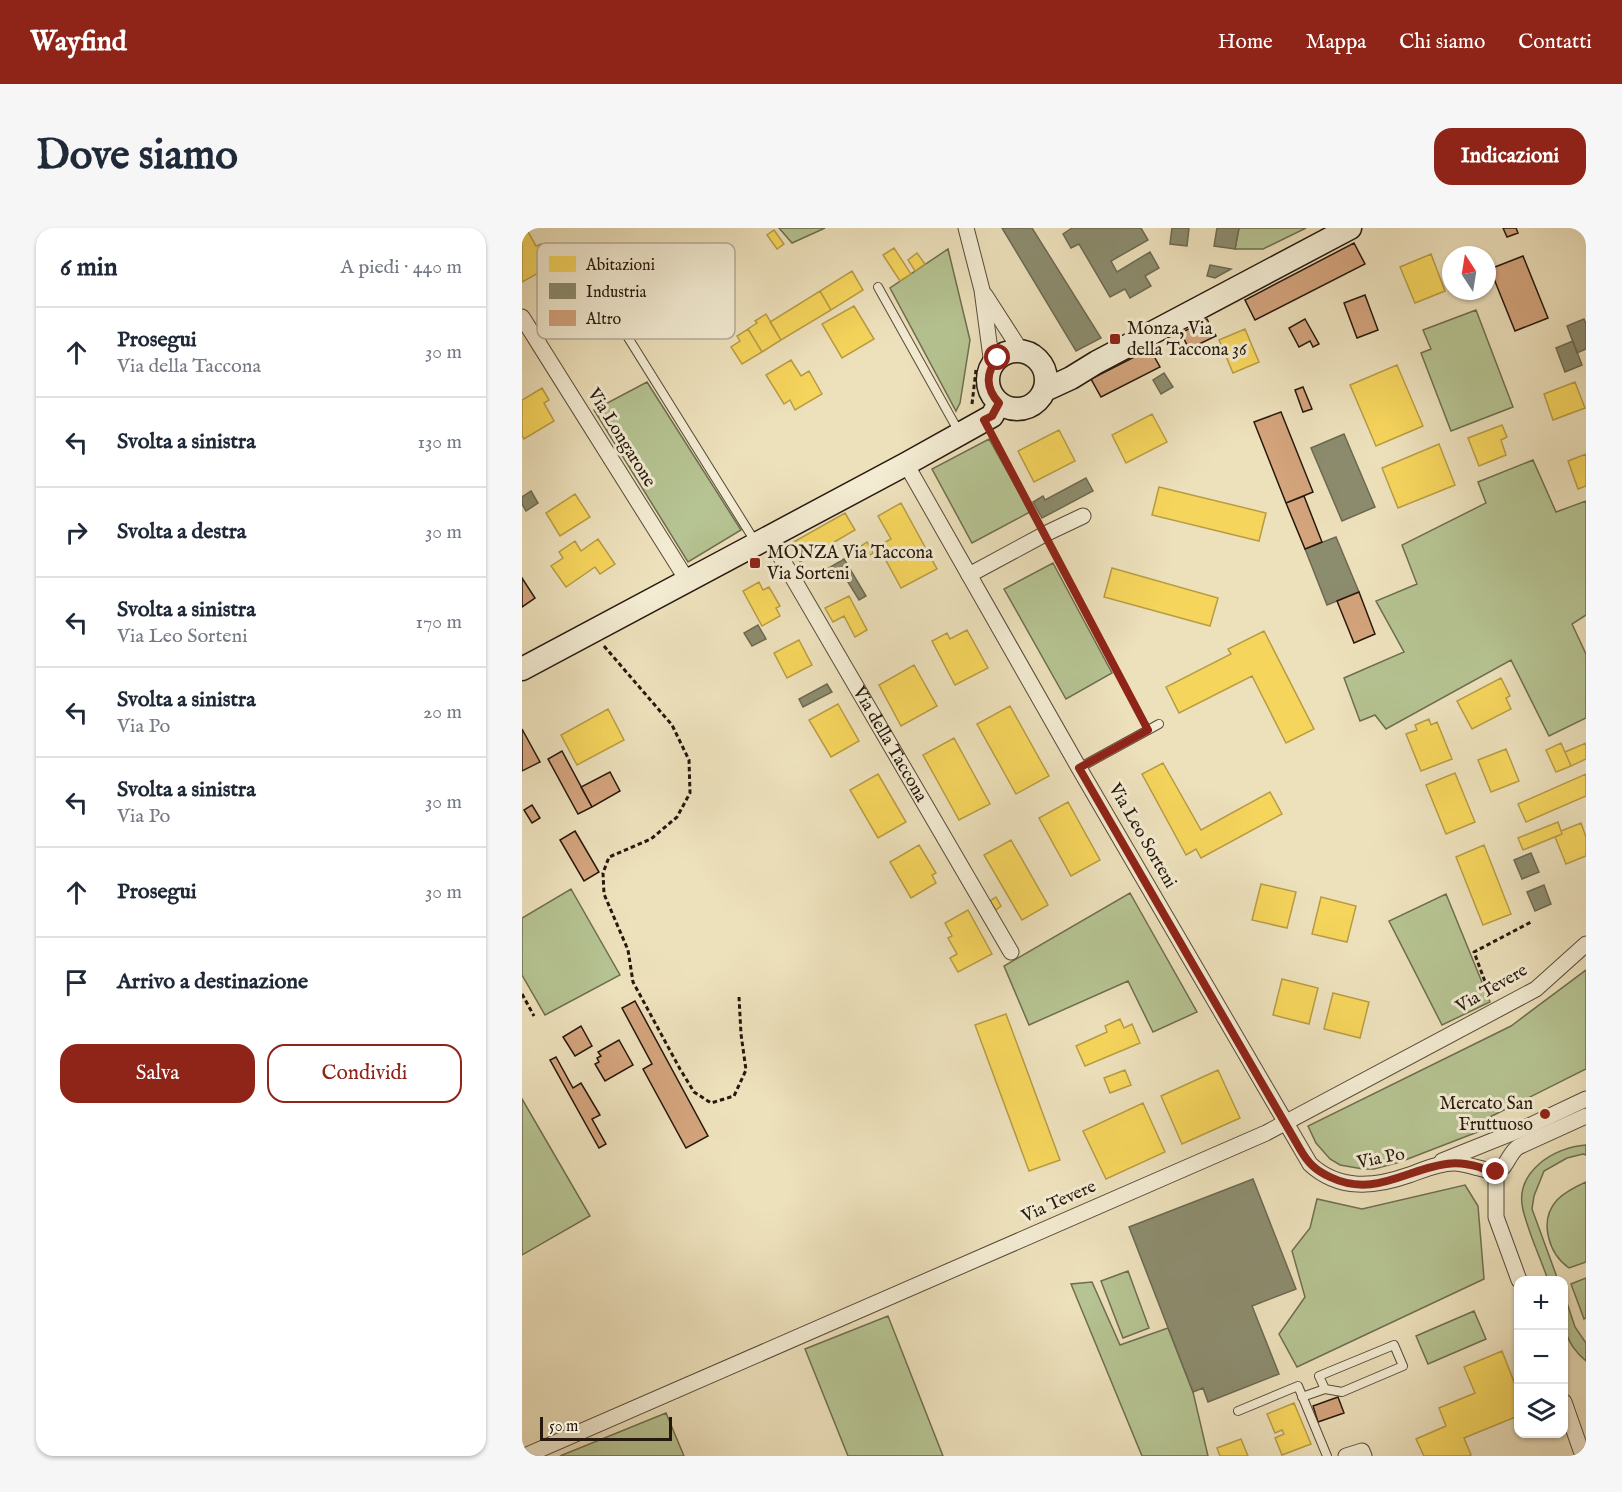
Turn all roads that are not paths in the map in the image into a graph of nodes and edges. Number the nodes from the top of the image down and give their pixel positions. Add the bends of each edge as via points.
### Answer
1 (966, 228) edge
2 (1350, 228) edge
3 (878, 287) dead end
4 (982, 290) junction
5 (522, 317) edge
6 (632, 339) edge
7 (1021, 351) junction
8 (1097, 362) junction
9 (992, 365) junction
10 (1043, 366) junction
11 (1045, 390) junction
12 (999, 403) junction
13 (960, 433) junction
14 (906, 464) junction
15 (1083, 516) dead end
16 (763, 540) junction
17 (969, 575) junction
18 (687, 580) junction
19 (522, 669) edge
20 (1159, 724) dead end
21 (1079, 768) junction
22 (1586, 945) edge
23 (1011, 952) dead end
24 (1586, 1099) edge
25 (1586, 1116) edge
26 (1285, 1123) junction
27 (1487, 1143) junction
28 (1507, 1158) junction
29 (1310, 1164) joint
30 (1429, 1168) junction
31 (1489, 1169) junction
32 (1517, 1276) edge
33 (1324, 1389) junction
34 (1302, 1397) junction
35 (1238, 1411) dead end
36 (1568, 1416) edge
37 (525, 1456) edge
38 (1327, 1456) edge
39 (1346, 1456) edge
40 (1364, 1456) edge
41 (1583, 1456) edge

1 - 4 street
2 - 8 main road
3 - 13 lane
4 - 7 street
4 - 9 street
5 - 18 street, Via Longarone
6 - 16 lane
7 - 9 main road via 1004,354
7 - 10 main road via 1030,353
8 - 10 main road via 1068,368
8 - 11 main road
9 - 12 main road via 989,389
10 - 11 main road
11 - 12 main road via 1041,398 1025,408
12 - 13 main road via 992,416
13 - 14 main road
14 - 16 main road
14 - 17 street, Via Leo Sorteni
15 - 17 street
16 - 18 main road
16 - 23 street, Via della Taccona
17 - 21 street, Via Leo Sorteni
18 - 19 main road
20 - 21 lane
21 - 26 street, Via Leo Sorteni
22 - 26 street, Via Tevere via 1536,990
24 - 27 street
25 - 28 street via 1518,1147
26 - 29 street, Via Leo Sorteni
26 - 37 street, Via Tevere
27 - 28 street via 1502,1146
27 - 30 street
27 - 31 street via 1478,1153 1478,1162
28 - 31 street via 1502,1168
29 - 30 street, Via Po via 1337,1180 1360,1185
30 - 31 street via 1454,1163
31 - 32 street via 1496,1217
33 - 33 lane via 1319,1376 1394,1344 1403,1366 1342,1392
33 - 34 lane
34 - 35 lane via 1298,1386
34 - 38 lane
36 - 41 street
39 - 40 street via 1362,1451

